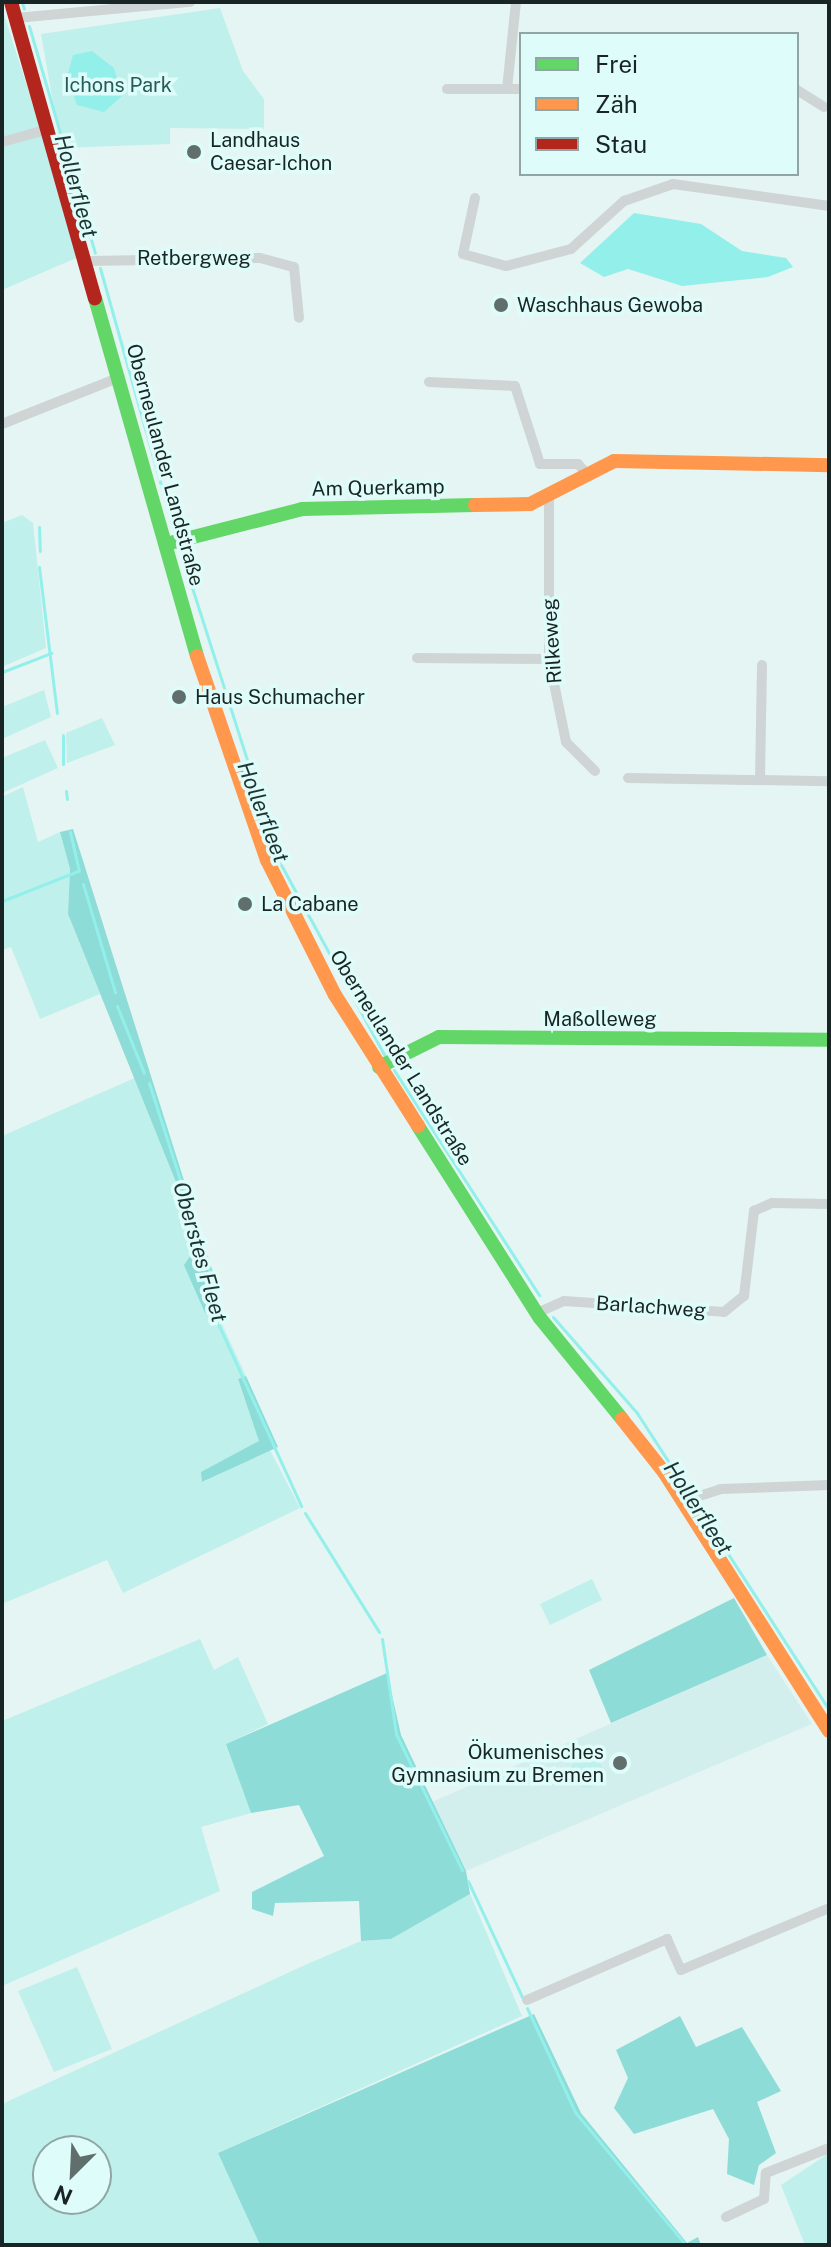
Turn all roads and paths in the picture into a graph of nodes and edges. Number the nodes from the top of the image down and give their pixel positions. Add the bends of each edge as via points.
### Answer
1 (11, 2) edge
2 (190, 2) edge
3 (516, 2) edge
4 (16, 18) junction
5 (447, 89) dead end
6 (507, 89) junction
7 (519, 89) edge
8 (799, 91) edge
9 (824, 107) dead end
10 (49, 129) junction
11 (2, 142) edge
12 (475, 198) dead end
13 (829, 206) edge
14 (89, 261) junction
15 (299, 318) dead end
16 (120, 377) junction
17 (429, 382) dead end
18 (2, 424) edge
19 (829, 465) edge
20 (587, 474) junction
21 (549, 497) junction
22 (166, 544) junction
23 (417, 658) dead end
24 (549, 659) junction
25 (762, 665) dead end
26 (595, 771) dead end
27 (628, 778) dead end
28 (760, 780) junction
29 (829, 781) edge
30 (829, 1040) edge
31 (379, 1067) junction
32 (829, 1204) edge
33 (537, 1313) junction
34 (829, 1485) edge
35 (690, 1496) junction
36 (829, 1731) edge
37 (829, 1908) edge
38 (527, 2000) dead end
39 (829, 2148) edge
40 (726, 2217) dead end

1 - 4 street, Oberneulander Landstraße
2 - 4 street
3 - 6 street
4 - 10 street, Oberneulander Landstraße
5 - 6 street
6 - 7 street
8 - 9 street
10 - 11 street
10 - 14 street, Oberneulander Landstraße
12 - 13 street via 463,254 506,266 571,249 624,201 673,184
14 - 15 street, Retbergweg via 271,261 294,267
14 - 16 street, Oberneulander Landstraße
16 - 18 street
16 - 22 street, Oberneulander Landstraße
17 - 20 street via 515,386 540,464 578,464
19 - 20 street, Am Querkamp via 614,461
20 - 21 street, Am Querkamp
21 - 22 street, Am Querkamp via 495,506 302,509
21 - 24 street, Rilkeweg
22 - 31 street, Oberneulander Landstraße via 220,736 267,860
23 - 24 street
24 - 26 street, Rilkeweg via 566,742
25 - 28 street
27 - 28 street
28 - 29 street
30 - 31 street, Maßolleweg via 439,1037
31 - 33 street, Oberneulander Landstraße
32 - 33 street, Barlachweg via 772,1203 754,1211 744,1296 724,1312 564,1301
33 - 35 street, Oberneulander Landstraße
34 - 35 street
35 - 36 street, Oberneulander Landstraße
37 - 38 street via 681,1970 667,1939
39 - 40 street via 766,2173 764,2199

